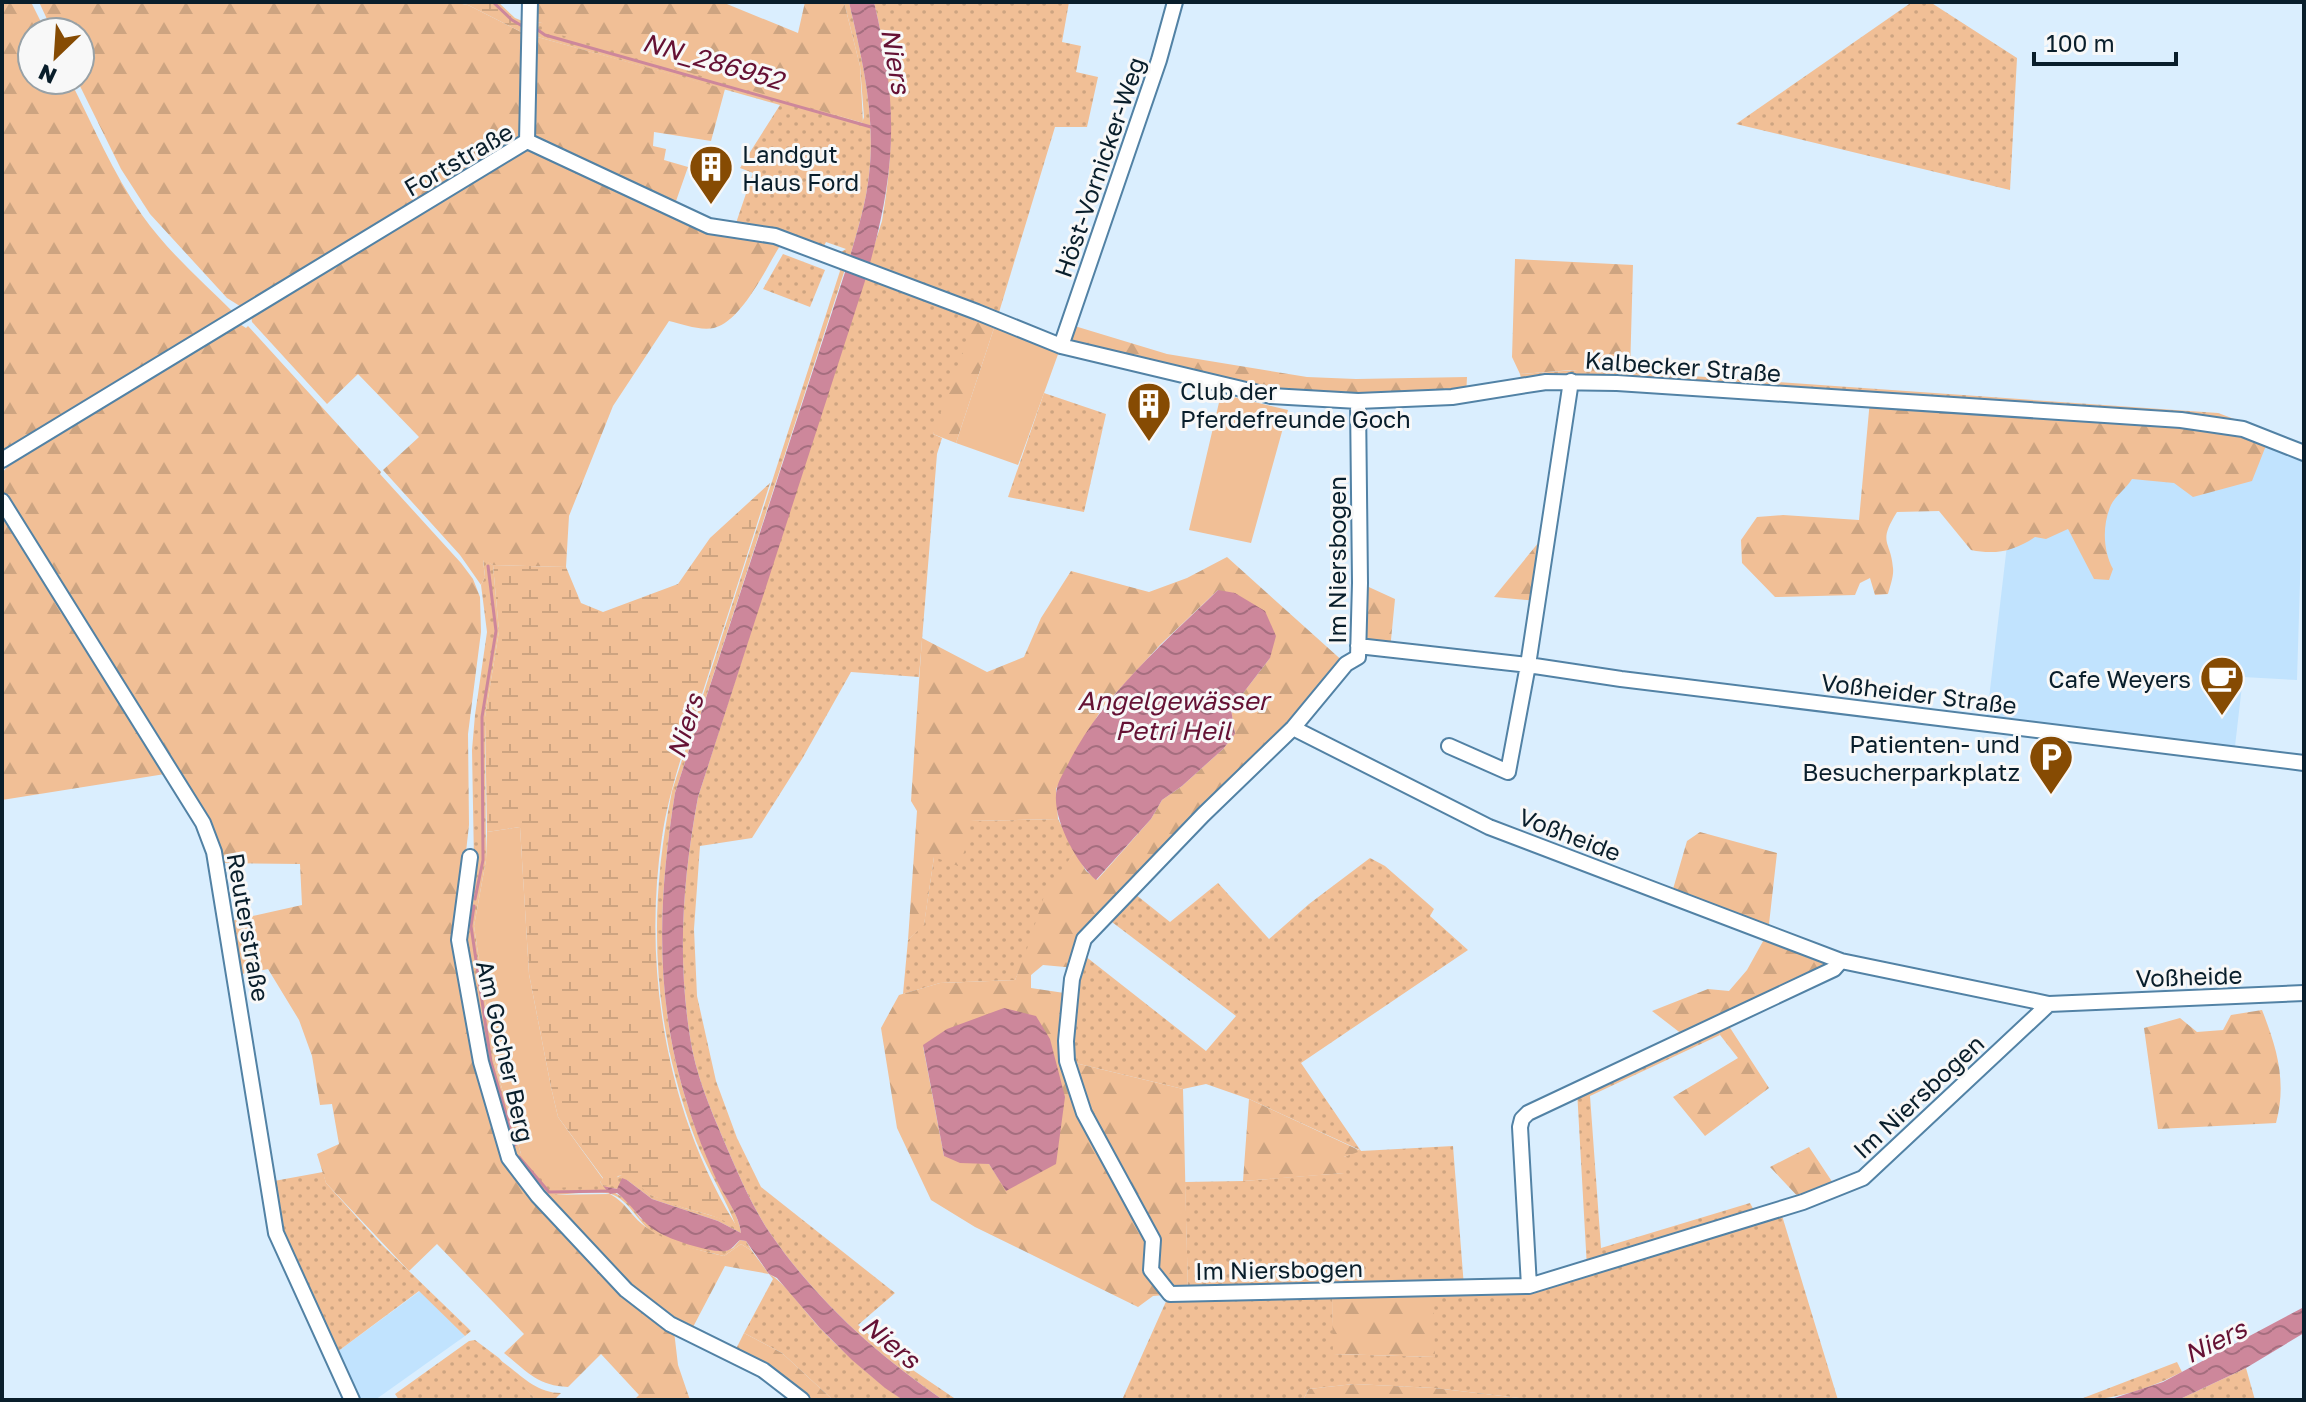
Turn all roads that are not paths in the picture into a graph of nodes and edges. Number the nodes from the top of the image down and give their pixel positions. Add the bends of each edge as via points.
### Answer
1 (530, 2) edge
2 (1175, 2) edge
3 (527, 141) junction
4 (1061, 346) junction
5 (1571, 381) junction
6 (1358, 401) junction
7 (2304, 453) edge
8 (2, 460) edge
9 (2, 501) edge
10 (1358, 646) junction
11 (1528, 665) junction
12 (1293, 728) junction
13 (1449, 746) dead end
14 (2304, 763) edge
15 (470, 857) dead end
16 (1841, 961) junction
17 (2304, 993) edge
18 (2049, 1004) junction
19 (1529, 1286) junction
20 (352, 1400) edge
21 (802, 1400) edge

1 - 3 street
2 - 4 street, Höst-Vornicker-Weg
3 - 4 street, Fortstraße via 709,226 775,236
3 - 8 street, Fortstraße
4 - 6 street, Kalbecker Straße via 1271,396
5 - 6 street, Kalbecker Straße via 1452,397
5 - 7 street, Kalbecker Straße via 2181,420 2243,429
5 - 11 street
6 - 10 street, Im Niersbogen
9 - 20 street, Reuterstraße via 203,823 214,852 276,1233
10 - 11 street, Voßheider Straße
10 - 12 street, Im Niersbogen via 1358,657 1346,664
11 - 13 street via 1508,772
11 - 14 street, Voßheider Straße
12 - 16 street, Voßheide via 1489,827
12 - 19 street, Im Niersbogen via 1084,939 1072,979 1066,1041 1084,1113 1153,1240 1151,1270 1170,1294
15 - 21 street, Am Gocher Berg via 459,940 481,1062 509,1158 626,1290 670,1324 763,1370
16 - 18 street, Voßheide
16 - 19 street via 1834,969 1522,1119
17 - 18 street, Voßheide
18 - 19 street, Im Niersbogen via 1854,1183

